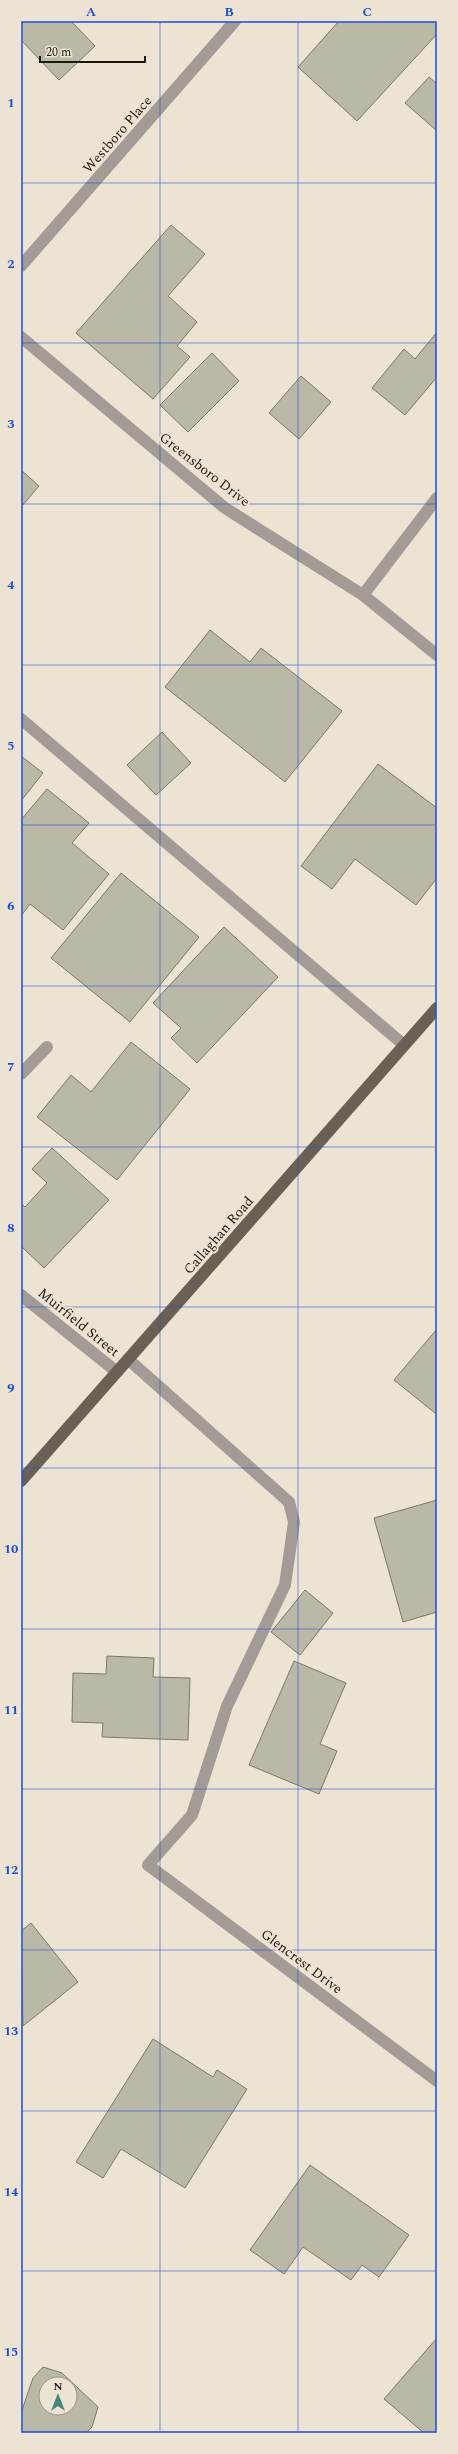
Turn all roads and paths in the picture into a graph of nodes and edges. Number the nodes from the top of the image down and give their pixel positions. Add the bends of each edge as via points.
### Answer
1 (235, 21) edge
2 (21, 266) edge
3 (21, 337) edge
4 (437, 498) edge
5 (362, 594) junction
6 (437, 655) edge
7 (21, 720) edge
8 (437, 1008) edge
9 (404, 1045) junction
10 (47, 1047) dead end
11 (21, 1074) edge
12 (21, 1295) edge
13 (128, 1360) junction
14 (117, 1372) junction
15 (21, 1481) edge
16 (437, 2081) edge

1 - 2 street, Westboro Place
3 - 5 street, Greensboro Drive via 225,508
4 - 5 street
5 - 6 street, Greensboro Drive
7 - 9 street
8 - 9 main road, Callaghan Road
9 - 13 main road, Callaghan Road
10 - 11 street
12 - 14 street, Muirfield Street
13 - 14 main road, Callaghan Road
13 - 16 street, Glencrest Drive via 289,1502 294,1522 285,1584 227,1706 192,1815 148,1865
14 - 15 main road, Callaghan Road

